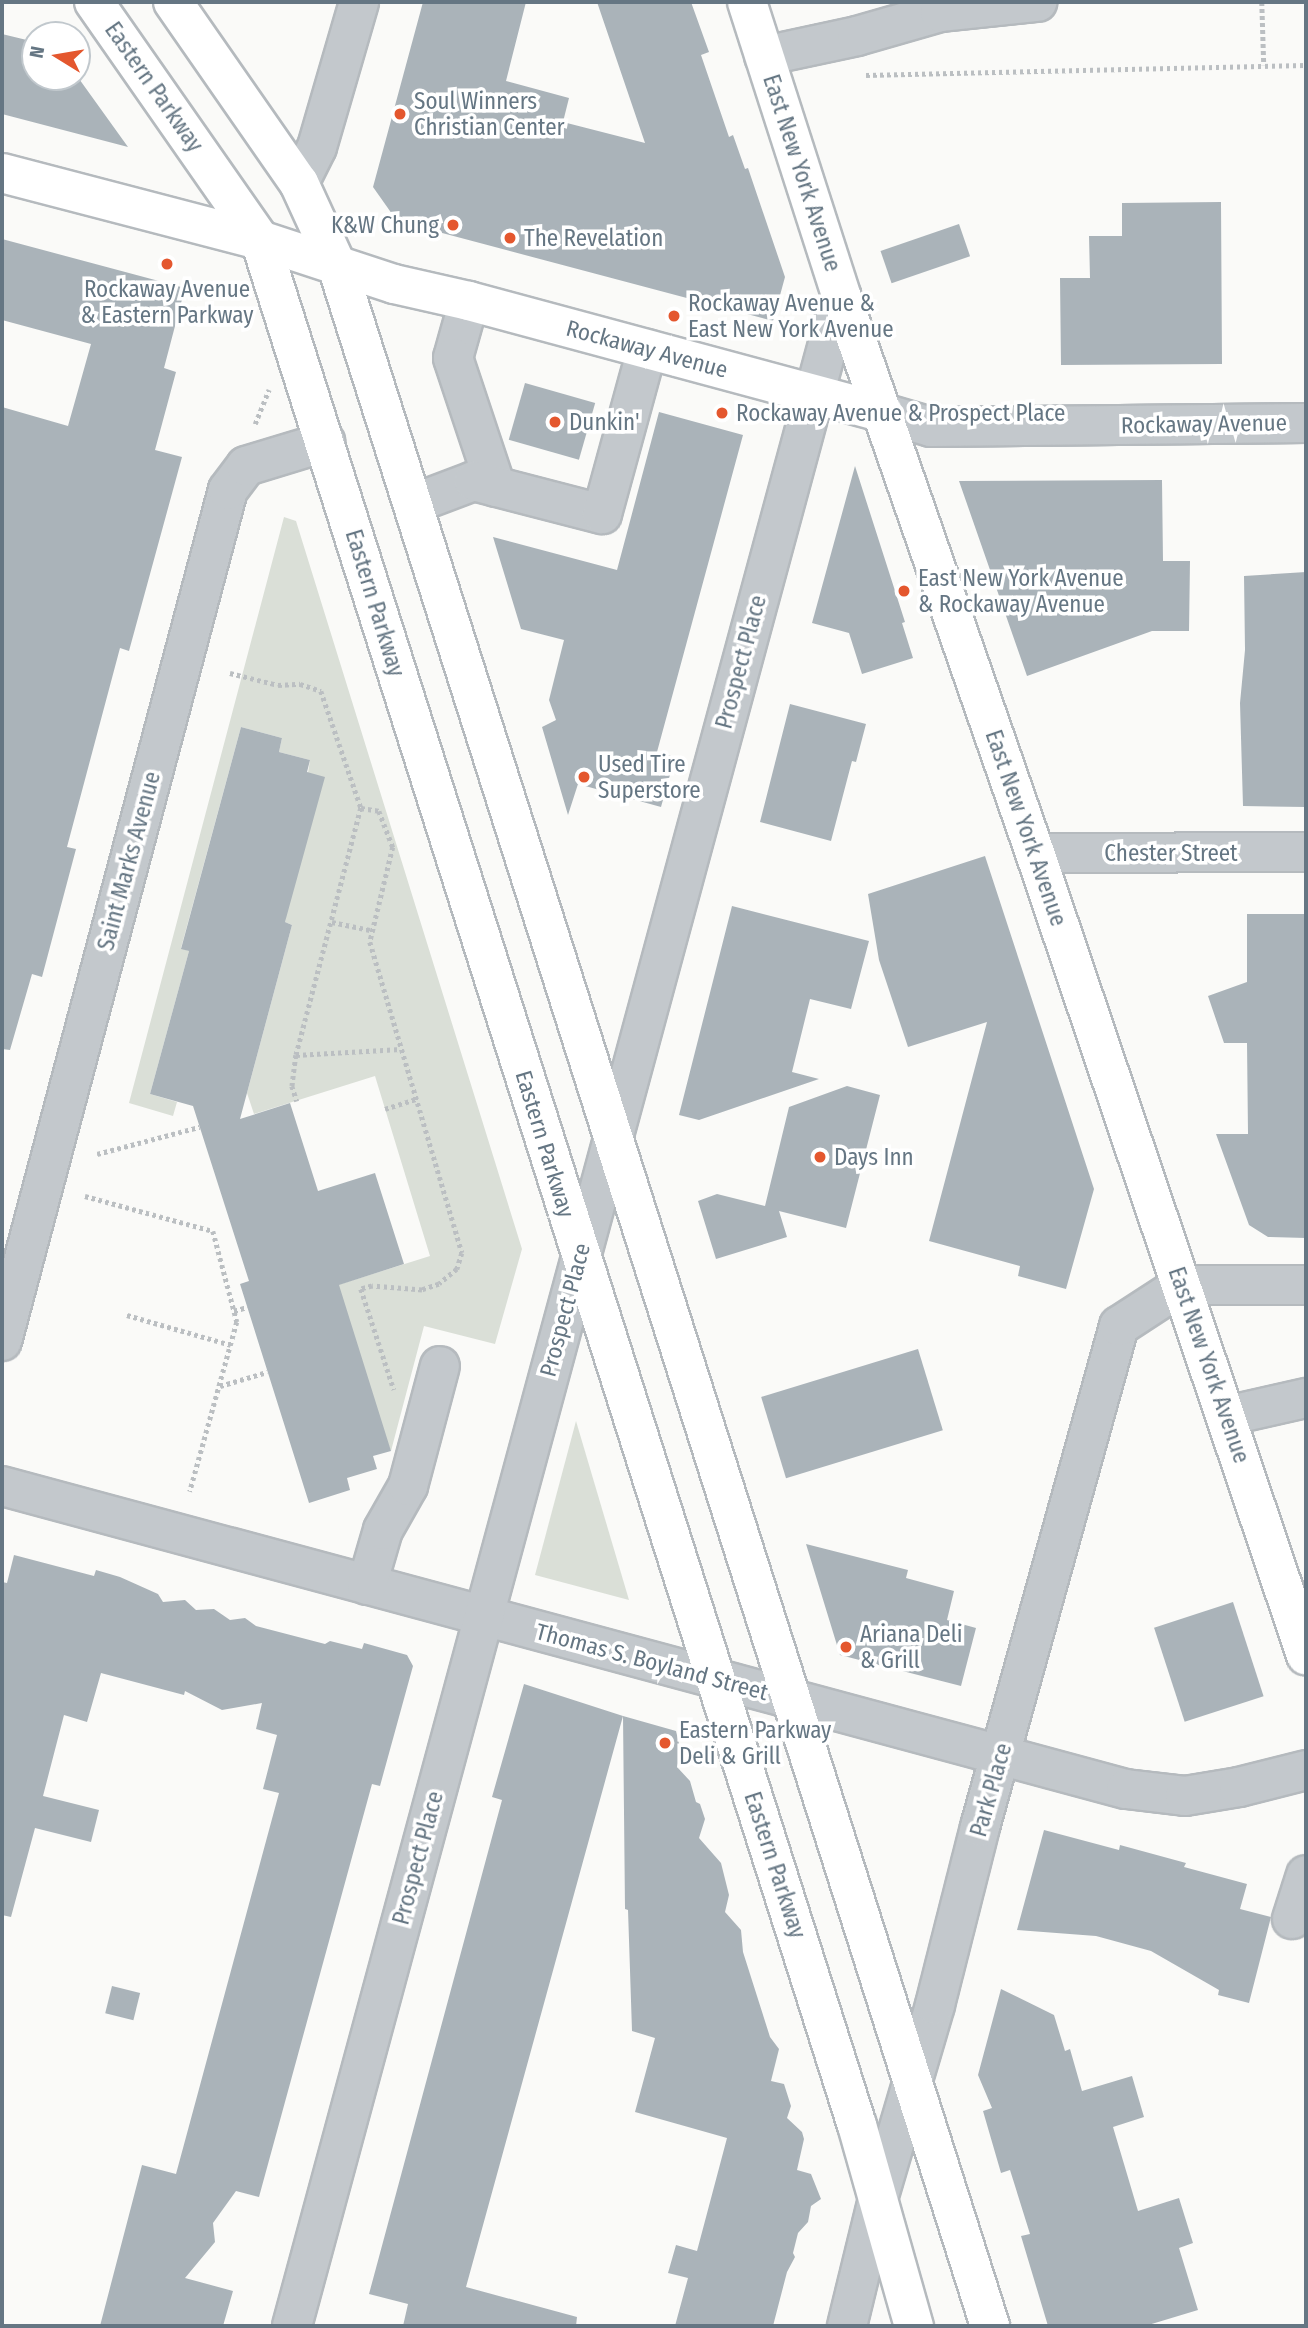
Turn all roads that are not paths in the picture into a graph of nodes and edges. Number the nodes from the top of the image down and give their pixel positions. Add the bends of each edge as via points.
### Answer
1 (94, 2) edge
2 (173, 2) edge
3 (359, 2) edge
4 (747, 2) edge
5 (1037, 2) edge
6 (764, 56) junction
7 (2, 173) edge
8 (299, 183) junction
9 (260, 240) junction
10 (337, 266) junction
11 (841, 295) junction
12 (468, 301) junction
13 (647, 349) junction
14 (814, 394) junction
15 (883, 414) junction
16 (1306, 423) edge
17 (324, 442) junction
18 (496, 487) junction
19 (413, 504) junction
20 (1306, 852) edge
21 (1035, 853) junction
22 (612, 1134) junction
23 (580, 1254) junction
24 (1182, 1285) junction
25 (1306, 1285) edge
26 (2, 1341) edge
27 (440, 1366) dead end
28 (1306, 1398) edge
29 (1226, 1416) junction
30 (2, 1486) edge
31 (367, 1585) junction
32 (483, 1616) junction
33 (1306, 1654) edge
34 (717, 1679) junction
35 (792, 1700) junction
36 (1001, 1756) junction
37 (1306, 1770) edge
38 (1306, 1875) edge
39 (1292, 1919) dead end
40 (912, 2080) junction
41 (878, 2199) junction
42 (292, 2326) edge
43 (847, 2326) edge
44 (914, 2326) edge
45 (990, 2326) edge

1 - 9 main road, Eastern Parkway
2 - 8 main road
3 - 8 street via 317,147
4 - 6 main road, East New York Avenue
5 - 6 street via 940,12
6 - 11 main road, East New York Avenue
7 - 9 main road, Rockaway Avenue
8 - 10 main road
9 - 10 main road, Rockaway Avenue
9 - 17 main road, Eastern Parkway
10 - 12 main road, Rockaway Avenue
10 - 19 main road
11 - 14 street, Prospect Place
11 - 15 main road, East New York Avenue
12 - 13 main road, Rockaway Avenue
12 - 18 street via 453,358
13 - 14 main road, Rockaway Avenue
13 - 18 street via 602,514
14 - 15 main road, Rockaway Avenue
14 - 22 street, Prospect Place
15 - 16 street, Rockaway Avenue via 931,426
15 - 21 main road, East New York Avenue
17 - 23 main road, Eastern Parkway
17 - 26 street, Saint Marks Avenue via 246,466 228,490
18 - 19 street via 474,481
19 - 22 main road
20 - 21 street, Chester Street
21 - 24 main road, East New York Avenue
22 - 23 street, Prospect Place
22 - 35 main road
23 - 32 street, Prospect Place
23 - 34 main road, Eastern Parkway
24 - 25 street
24 - 29 main road, East New York Avenue
24 - 36 street, Park Place via 1119,1326
27 - 31 street via 408,1486 383,1530
28 - 29 street
29 - 33 main road, East New York Avenue
30 - 31 street, Thomas S. Boyland Street
31 - 32 street, Thomas S. Boyland Street
32 - 34 street, Thomas S. Boyland Street
32 - 42 street, Prospect Place
34 - 35 street, Thomas S. Boyland Street
34 - 41 main road, Eastern Parkway
35 - 36 street, Thomas S. Boyland Street
35 - 40 main road
36 - 37 street, Thomas S. Boyland Street via 1126,1789 1185,1796
36 - 40 street, Park Place
38 - 39 street
40 - 41 street, Park Place
40 - 45 main road
41 - 43 street, Park Place
41 - 44 main road, Eastern Parkway

